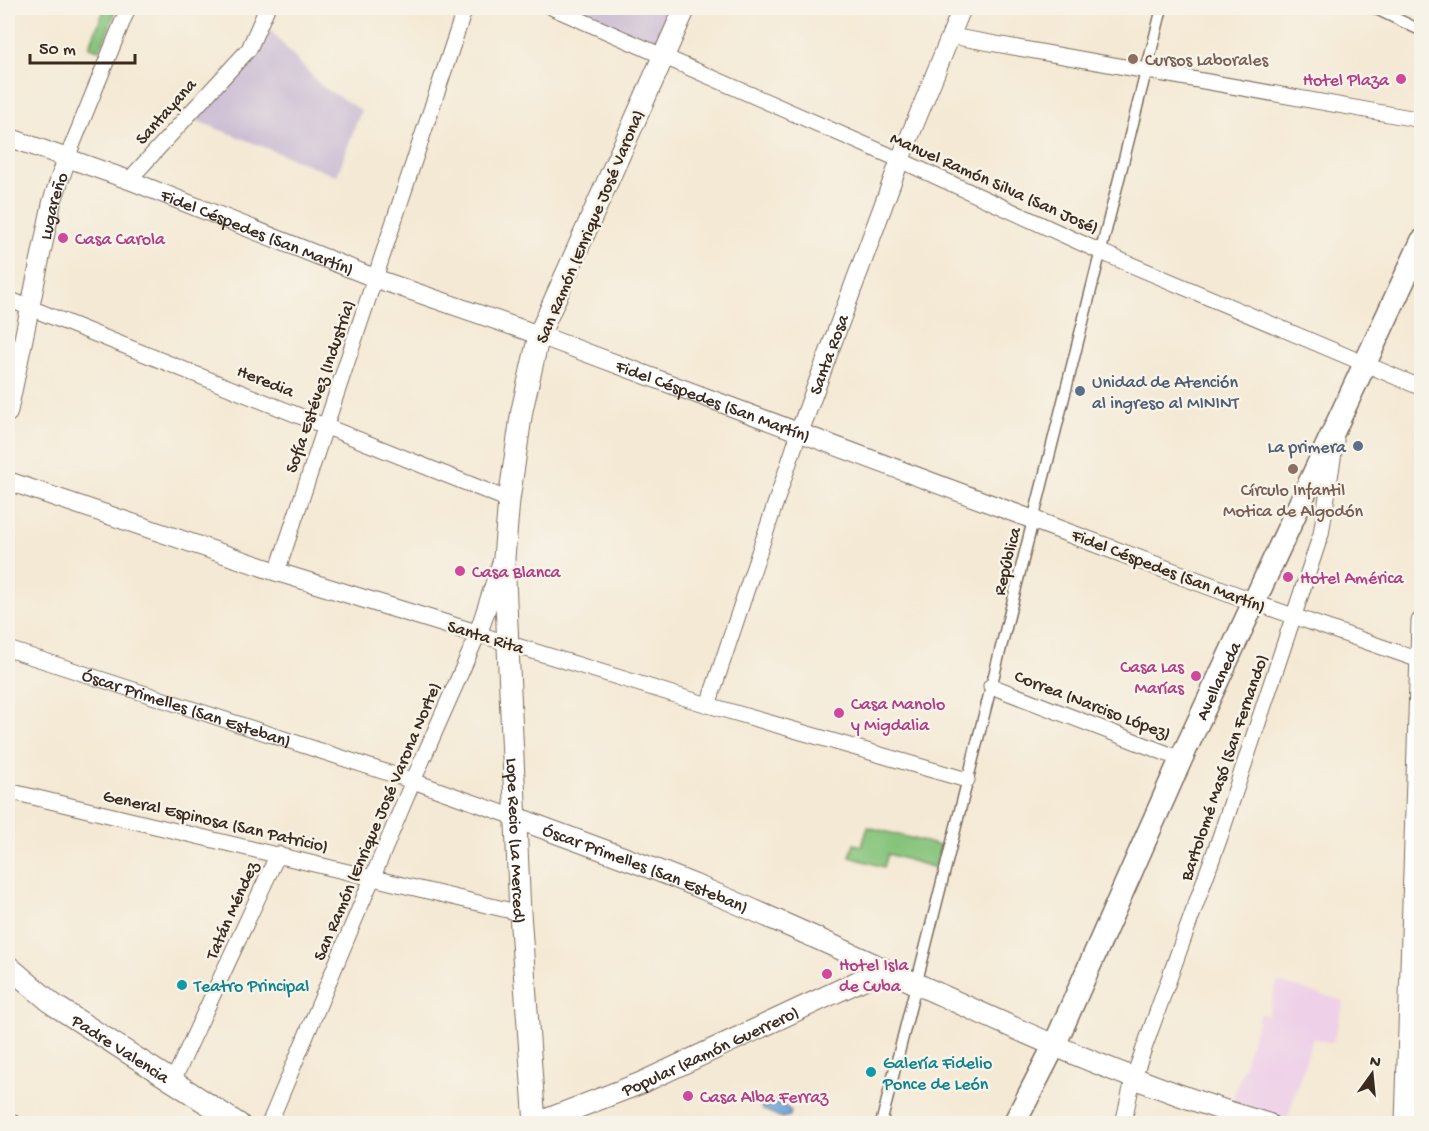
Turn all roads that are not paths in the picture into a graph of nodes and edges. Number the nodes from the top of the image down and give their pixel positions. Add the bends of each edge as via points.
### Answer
1 (128, 8) edge
2 (267, 8) edge
3 (465, 8) edge
4 (553, 8) edge
5 (685, 8) edge
6 (962, 8) edge
7 (1162, 8) edge
8 (1374, 8) edge
9 (1422, 31) edge
10 (951, 36) junction
11 (662, 57) junction
12 (1148, 71) junction
13 (1422, 120) edge
14 (8, 137) edge
15 (67, 158) junction
16 (900, 160) junction
17 (129, 180) junction
18 (1422, 241) edge
19 (1101, 252) junction
20 (377, 279) junction
21 (8, 299) edge
22 (28, 307) junction
23 (539, 335) junction
24 (1364, 366) junction
25 (1422, 388) edge
26 (8, 413) edge
27 (1339, 418) junction
28 (325, 425) junction
29 (799, 433) junction
30 (8, 481) edge
31 (508, 500) junction
32 (1034, 519) junction
33 (504, 558) junction
34 (278, 572) junction
35 (1253, 602) junction
36 (1294, 617) junction
37 (1422, 622) edge
38 (478, 634) junction
39 (508, 642) junction
40 (8, 650) edge
41 (1420, 661) edge
42 (991, 686) junction
43 (708, 705) junction
44 (1181, 759) junction
45 (967, 780) junction
46 (413, 781) junction
47 (8, 791) edge
48 (517, 818) junction
49 (278, 854) junction
50 (373, 878) junction
51 (520, 913) junction
52 (8, 966) edge
53 (883, 970) junction
54 (914, 985) junction
55 (1054, 1046) junction
56 (1133, 1079) junction
57 (173, 1081) junction
58 (8, 1119) edge
59 (15, 1124) edge
60 (239, 1124) edge
61 (269, 1124) edge
62 (535, 1124) edge
63 (881, 1124) edge
64 (1014, 1124) edge
65 (1123, 1124) edge
66 (1268, 1124) edge
67 (1406, 1124) edge

1 - 15 street, Lugareño
2 - 17 street, Santayana via 249,49
3 - 20 street, Sofía Estévez (Industria)
4 - 11 street, Manuel Ramón Silva (San José)
5 - 11 main road, San Ramón (Enrique José Varona)
6 - 10 street, Santa Rosa
7 - 12 street, República
8 - 9 street
10 - 12 street
10 - 16 street, Santa Rosa
11 - 16 street, Manuel Ramón Silva (San José)
11 - 23 main road, San Ramón (Enrique José Varona)
12 - 13 street
12 - 19 street, República
14 - 15 street, Fidel Céspedes (San Martín)
15 - 17 street, Fidel Céspedes (San Martín)
15 - 22 street, Lugareño via 51,202
16 - 19 street, Manuel Ramón Silva (San José)
16 - 29 street, Santa Rosa
17 - 20 street, Fidel Céspedes (San Martín)
18 - 24 main road, Avellaneda
19 - 24 street, Manuel Ramón Silva (San José)
19 - 32 street, República
20 - 23 street, Fidel Céspedes (San Martín)
20 - 28 street, Sofía Estévez (Industria)
21 - 22 street, Heredia
22 - 26 street, Lugareño
22 - 28 street, Heredia
23 - 29 street, Fidel Céspedes (San Martín)
23 - 31 main road, San Ramón (Enrique José Varona)
24 - 25 street, Manuel Ramón Silva (San José)
24 - 27 main road, Avellaneda
27 - 35 main road, Avellaneda
27 - 36 street, Bartolomé Masó (San Fernando) via 1321,534
28 - 31 street, Heredia
28 - 34 street, Sofía Estévez (Industria)
29 - 32 street, Fidel Céspedes (San Martín)
29 - 43 street, Santa Rosa
30 - 34 street, Santa Rita
31 - 33 main road, San Ramón (Enrique José Varona)
32 - 35 street, Fidel Céspedes (San Martín)
32 - 42 street, República
33 - 38 street
33 - 39 main road, Lope Recio (La Merced)
34 - 38 street, Santa Rita
35 - 36 street, Fidel Céspedes (San Martín)
35 - 44 main road, Avellaneda
36 - 41 street, Fidel Céspedes (San Martín)
36 - 56 street, Bartolomé Masó (San Fernando)
37 - 41 main road
38 - 39 street, Santa Rita
38 - 46 street, San Ramón (Enrique José Varona Norte)
39 - 43 street, Santa Rita
39 - 48 main road, Lope Recio (La Merced)
40 - 46 street, Óscar Primelles (San Esteban)
41 - 67 main road
42 - 44 street, Correa (Narciso López)
42 - 45 street, República
43 - 45 street, Santa Rita
44 - 55 main road, Avellaneda
45 - 54 street, República
46 - 48 street, Óscar Primelles (San Esteban)
46 - 50 street, San Ramón (Enrique José Varona Norte)
47 - 49 street, General Espinosa (San Patricio)
48 - 51 main road, Lope Recio (La Merced)
48 - 53 main road, Óscar Primelles (San Esteban) via 699,886
49 - 50 street, General Espinosa (San Patricio)
49 - 57 street, Tatán Méndez
50 - 51 street, General Espinosa (San Patricio)
50 - 61 street, San Ramón (Enrique José Varona Norte)
51 - 62 main road, Lope Recio (La Merced)
52 - 57 main road, Padre Valencia via 54,1005
53 - 54 main road, Óscar Primelles (San Esteban)
53 - 62 main road, Popular (Ramón Guerrero) via 641,1083
54 - 55 main road, Óscar Primelles (San Esteban)
54 - 63 street, República
55 - 56 main road, Óscar Primelles (San Esteban)
55 - 64 main road, Avellaneda
56 - 65 street, Bartolomé Masó (San Fernando)
56 - 66 main road, Óscar Primelles (San Esteban)
57 - 60 main road, Padre Valencia
58 - 59 street

